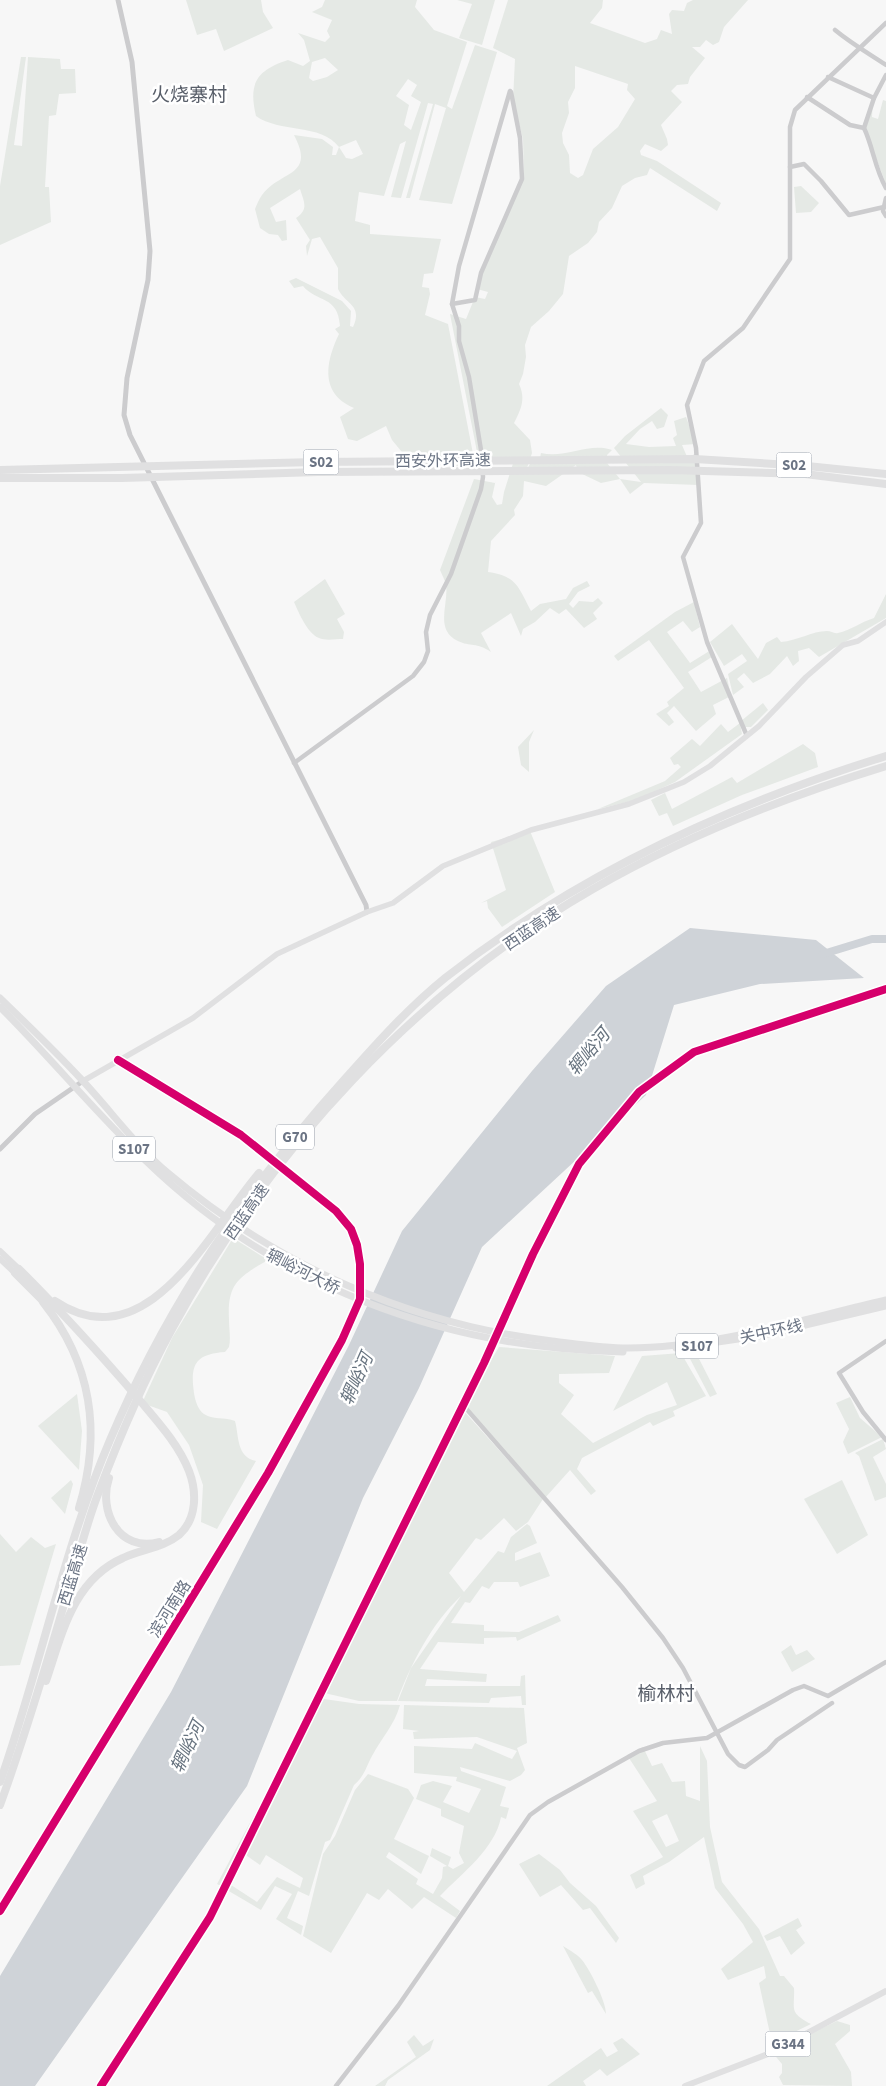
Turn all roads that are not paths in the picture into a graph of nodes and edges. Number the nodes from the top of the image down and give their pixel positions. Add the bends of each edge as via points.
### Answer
1 (118, 0) edge
2 (886, 23) edge
3 (835, 30) dead end
4 (858, 49) junction
5 (886, 65) edge
6 (886, 75) edge
7 (828, 77) junction
8 (807, 97) junction
9 (874, 98) junction
10 (864, 128) junction
11 (790, 167) junction
12 (886, 188) edge
13 (886, 198) edge
14 (884, 207) junction
15 (886, 216) edge
16 (452, 304) junction
17 (0, 470) edge
18 (886, 474) edge
19 (0, 478) edge
20 (886, 484) edge
21 (886, 622) edge
22 (747, 736) junction
23 (886, 754) edge
24 (294, 763) junction
25 (886, 766) edge
26 (367, 912) junction
27 (886, 989) edge
28 (0, 998) edge
29 (0, 1007) edge
30 (118, 1060) junction
31 (83, 1081) junction
32 (76, 1086) junction
33 (306, 1123) junction
34 (0, 1149) edge
35 (200, 1202) junction
36 (0, 1251) edge
37 (0, 1259) edge
38 (17, 1271) junction
39 (35, 1293) junction
40 (44, 1294) junction
41 (886, 1300) edge
42 (886, 1306) edge
43 (506, 1339) junction
44 (886, 1341) edge
45 (114, 1373) junction
46 (463, 1405) junction
47 (155, 1422) junction
48 (126, 1426) junction
49 (886, 1440) edge
50 (56, 1596) junction
51 (886, 1662) edge
52 (832, 1703) dead end
53 (716, 1733) junction
54 (20, 1752) junction
55 (0, 1782) edge
56 (0, 1805) edge
57 (0, 1911) edge
58 (886, 1991) edge
59 (102, 2086) edge
60 (336, 2086) edge
61 (685, 2086) edge

1 - 24 street via 132,62 150,251 148,280 127,378 124,415 130,434
2 - 4 street
3 - 4 street
4 - 5 street
4 - 7 street
6 - 9 street
7 - 8 street
7 - 9 street
8 - 10 street via 850,125
8 - 11 street via 795,110 790,127
9 - 10 street
10 - 12 street
11 - 14 street via 804,164 849,215
11 - 22 street via 790,259 742,328 704,361 687,405 696,448 701,523 683,557 707,642
13 - 14 street
14 - 15 street
16 - 16 street via 475,300 481,273 522,178 520,138 510,91 459,266
16 - 24 street via 469,376 484,476 450,574 430,615 426,632 428,651 424,662 412,676
17 - 18 highway, 西安外环高速 / S02 via 698,459
19 - 20 highway, 西安外环高速 / S02 via 318,472 699,471 805,474
21 - 22 main road via 858,641 843,645
22 - 26 main road via 684,782 628,804 522,833 443,866 393,903
23 - 33 highway, 西蓝高速 / G70 via 762,798 672,838 589,881 444,979 387,1032
24 - 26 street
25 - 48 highway, 西蓝高速 / G70 via 760,808 672,847 592,890 511,942 454,985 394,1037 283,1161 239,1221 171,1332
26 - 30 main road via 277,954 193,1018
27 - 46 street via 694,1052 640,1092 579,1164
28 - 31 highway, S107
29 - 32 highway, S107
30 - 31 main road
30 - 57 street, 滨河南路 via 241,1135 341,1216 354,1237 359,1254 360,1299 354,1317 268,1474
31 - 32 street
31 - 35 highway, S107 via 150,1156
32 - 34 street via 35,1114
32 - 35 highway, S107 via 146,1161
33 - 40 highway via 247,1187 178,1277 145,1306 120,1315 90,1317 70,1311
33 - 50 highway, 西蓝高速 / G70 via 235,1213 166,1324 134,1385 109,1443
35 - 43 highway, 辋峪河大桥 / S107 via 285,1255 341,1284 421,1314
36 - 38 main road
37 - 38 main road
38 - 39 highway
38 - 40 highway
39 - 45 highway
39 - 50 highway via 74,1350 84,1378 90,1418 88,1474
40 - 45 highway
41 - 43 highway, 关中环线 / S107 via 694,1342 628,1348
42 - 43 highway, 关中环线 / S107 via 759,1336 694,1347 629,1352 579,1351
44 - 49 street via 839,1373 863,1412
45 - 47 highway
46 - 53 street via 663,1638 683,1668
46 - 59 street via 210,1917
47 - 48 highway via 183,1467 190,1499 180,1528 167,1539 148,1544 130,1540 120,1533 107,1511 107,1483
47 - 54 highway via 178,1451 189,1472 194,1495 191,1517 172,1540 114,1562 86,1586 68,1618
48 - 54 highway, 西蓝高速 / G70 via 96,1497
50 - 55 highway, 西蓝高速 / G70 via 28,1698
51 - 53 street via 828,1696 804,1686 793,1690
52 - 53 street via 786,1733 745,1767 728,1754
53 - 60 street via 707,1738 663,1743 639,1751 530,1815 398,2006
54 - 56 highway, 西蓝高速 / G70
58 - 61 main road, G344 via 768,2054

